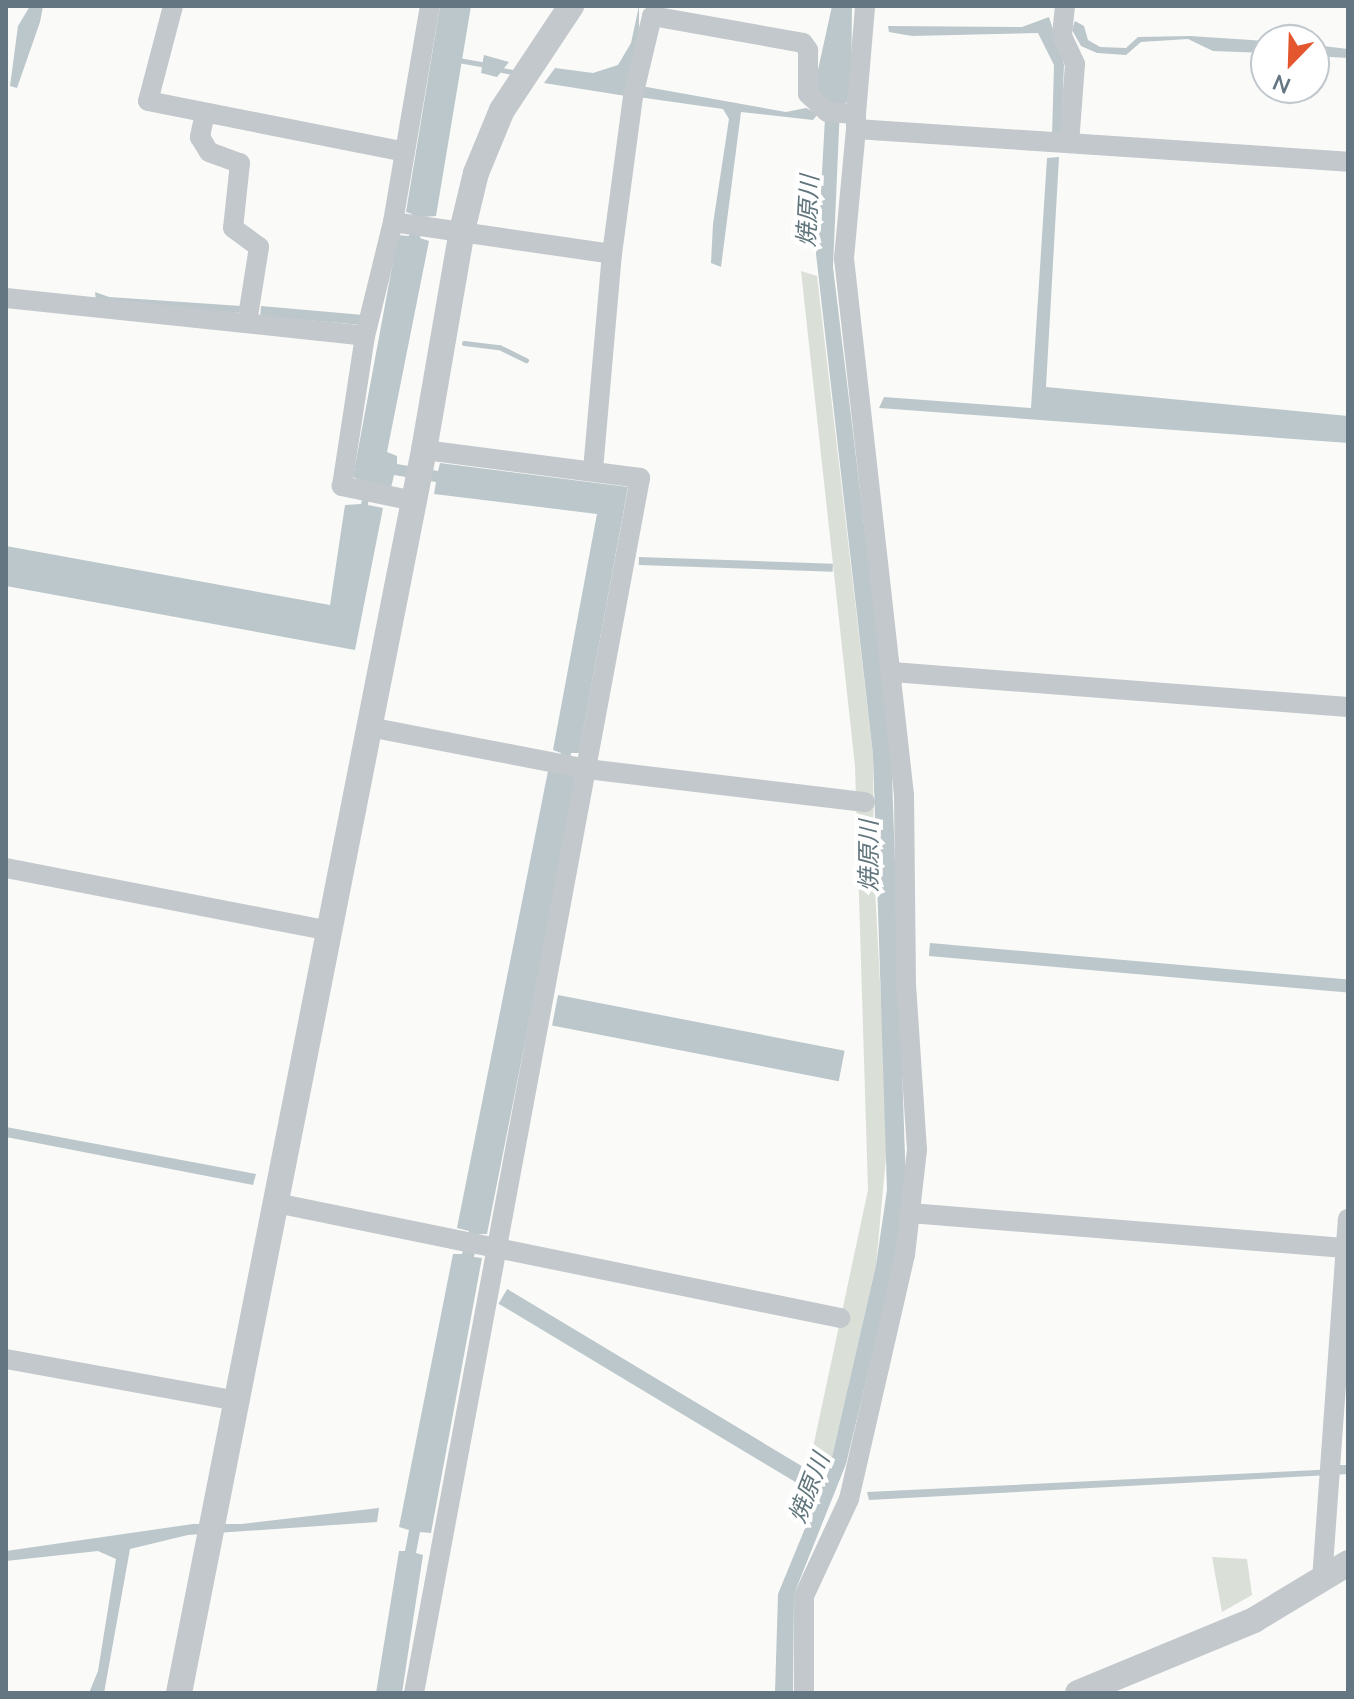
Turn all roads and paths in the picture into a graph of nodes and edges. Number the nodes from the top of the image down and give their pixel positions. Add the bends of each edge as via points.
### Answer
1 (173, 6) edge
2 (430, 6) edge
3 (571, 6) edge
4 (865, 6) edge
5 (1065, 6) edge
6 (652, 11) edge
7 (205, 113) junction
8 (845, 117) junction
9 (1069, 143) junction
10 (405, 152) junction
11 (1348, 162) edge
12 (393, 222) junction
13 (450, 233) junction
14 (612, 254) junction
15 (6, 298) edge
16 (247, 323) junction
17 (365, 336) junction
18 (424, 450) junction
19 (593, 470) junction
20 (414, 501) junction
21 (892, 672) junction
22 (1348, 707) edge
23 (369, 727) junction
24 (587, 769) junction
25 (865, 802) dead end
26 (6, 868) edge
27 (329, 931) junction
28 (276, 1203) junction
29 (910, 1213) junction
30 (1348, 1219) edge
31 (498, 1248) junction
32 (1347, 1248) edge
33 (840, 1318) dead end
34 (6, 1359) edge
35 (238, 1401) junction
36 (1348, 1563) edge
37 (1322, 1580) junction
38 (179, 1693) edge
39 (414, 1693) edge
40 (804, 1693) edge
41 (1078, 1693) edge

1 - 7 street via 148,101
2 - 10 street
3 - 13 street via 524,73
4 - 8 street
5 - 9 street via 1062,36 1075,64
6 - 8 street via 803,43 808,50 808,94
6 - 14 street via 634,91
7 - 10 street
7 - 16 street via 200,137 209,152 240,163 233,228 259,247
8 - 9 street
8 - 21 street via 844,258
9 - 11 street
10 - 12 street
12 - 13 street
12 - 17 street
13 - 14 street
13 - 18 street
14 - 19 street
15 - 16 street
16 - 17 street
17 - 20 street via 342,486
18 - 19 street
18 - 20 street
19 - 24 street via 640,478
20 - 23 street
21 - 22 street
21 - 29 street via 904,795 906,985 917,1150
23 - 24 street
23 - 27 street
24 - 25 street
24 - 31 street
26 - 27 street
27 - 28 street
28 - 31 street
28 - 35 street
29 - 32 street
29 - 40 street via 849,1499 804,1596
30 - 32 street
31 - 33 street
31 - 39 street
32 - 37 street
34 - 35 street
35 - 38 street
36 - 37 street
37 - 41 street via 1210,1641

